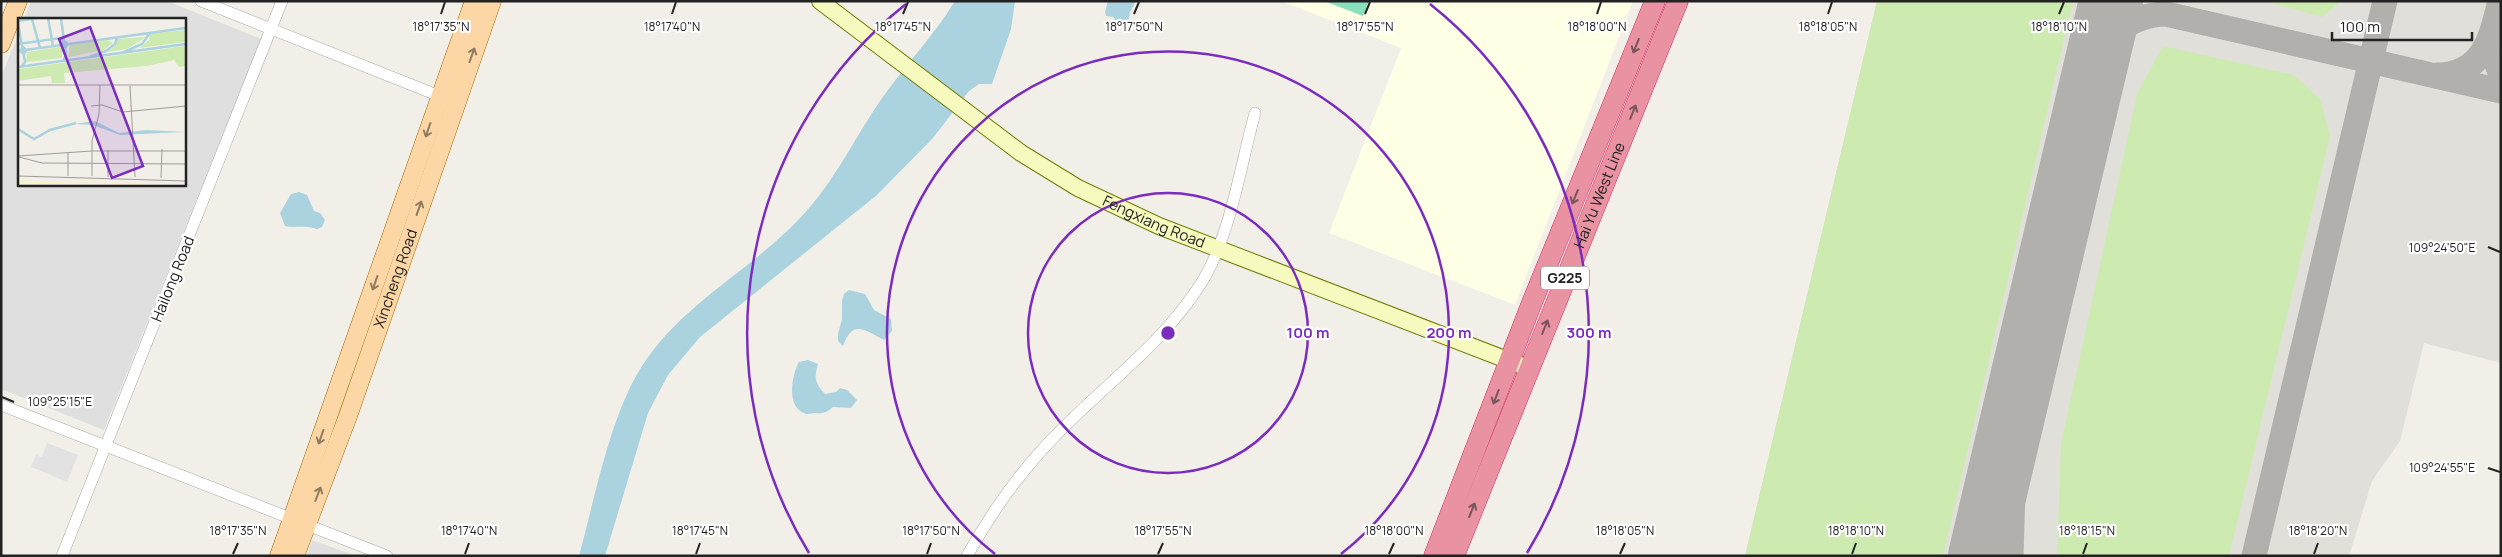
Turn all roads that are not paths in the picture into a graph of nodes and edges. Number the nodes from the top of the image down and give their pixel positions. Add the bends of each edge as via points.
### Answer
1 (18, 1) edge
2 (201, 1) edge
3 (282, 1) edge
4 (474, 1) edge
5 (492, 1) edge
6 (820, 1) edge
7 (837, 1) edge
8 (1655, 1) edge
9 (1678, 1) edge
10 (272, 29) junction
11 (1, 44) edge
12 (906, 60) junction
13 (448, 99) junction
14 (1255, 113) dead end
15 (1221, 244) junction
16 (1512, 355) junction
17 (1530, 363) junction
18 (1, 405) edge
19 (106, 446) junction
20 (300, 521) junction
21 (62, 556) edge
22 (279, 556) edge
23 (295, 556) edge
24 (387, 556) edge
25 (967, 556) edge
26 (1434, 556) edge
27 (1454, 556) edge

1 - 11 main road
2 - 10 street
3 - 10 street, Hailong Road
4 - 13 main road, Xincheng Road
13 -> 5 main road, Xincheng Road
6 - 12 street, Fengxiang Road
7 - 12 street, Fengxiang Road
8 -> 16 highway, Hai Yu West Line / G225
17 -> 9 highway, Hai Yu West Line / G225
10 - 13 street
10 - 19 street, Hailong Road
12 - 15 street, Fengxiang Road via 965,104 1083,179
13 - 20 main road, Xincheng Road via 351,406
14 - 15 street
15 - 16 street, Fengxiang Road
15 - 25 street via 1200,286 1152,345 1058,432 1011,486
16 - 17 street, Fengxiang Road
16 -> 26 highway, Hai Yu West Line / G225
27 -> 17 highway, Hai Yu West Line / G225
18 - 19 street
19 - 20 street
19 - 21 street, Hailong Road
20 - 22 main road, Xincheng Road
20 - 23 main road, Xincheng Road
20 - 24 street

